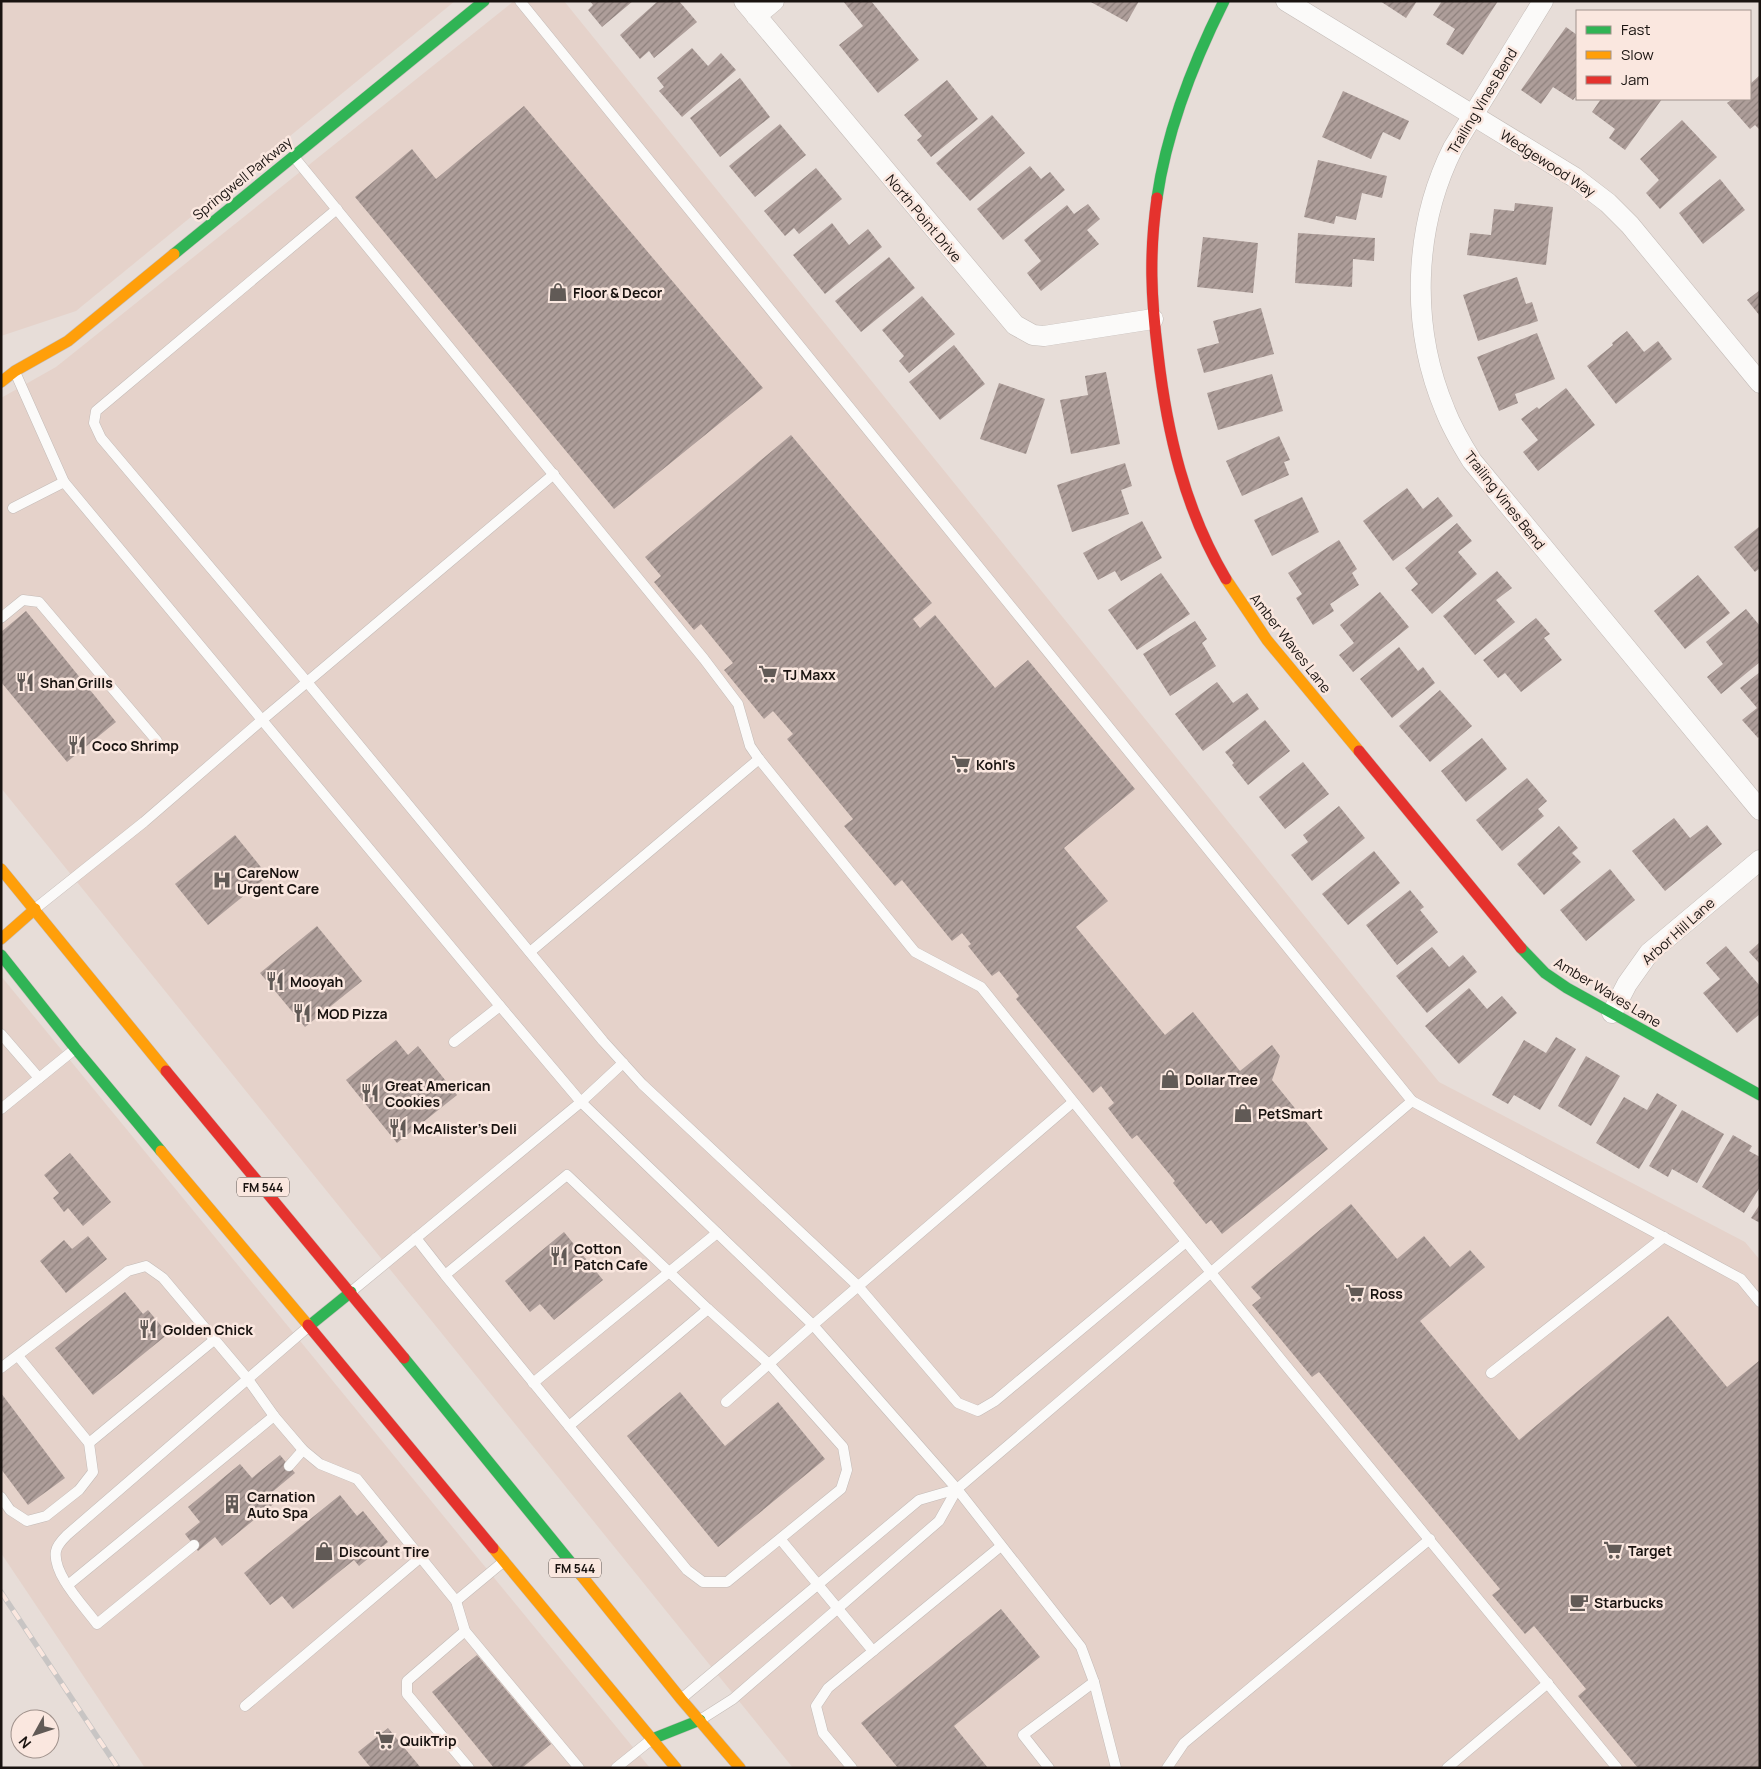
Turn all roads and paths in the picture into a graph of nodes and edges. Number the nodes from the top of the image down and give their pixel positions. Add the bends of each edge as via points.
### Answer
1 (484, 1) edge
2 (520, 1) edge
3 (774, 1) edge
4 (1224, 1) edge
5 (1286, 1) edge
6 (1543, 1) edge
7 (750, 9) edge
8 (1473, 115) junction
9 (293, 156) junction
10 (337, 209) junction
11 (1153, 319) junction
12 (1, 371) edge
13 (15, 371) junction
14 (1, 382) edge
15 (1760, 383) edge
16 (554, 474) junction
17 (64, 482) junction
18 (13, 508) dead end
19 (1, 618) edge
20 (307, 682) junction
21 (262, 720) junction
22 (157, 741) dead end
23 (758, 759) junction
24 (1760, 810) edge
25 (1760, 860) edge
26 (1, 869) edge
27 (35, 909) junction
28 (1, 939) edge
29 (530, 952) junction
30 (1, 955) edge
31 (500, 1006) junction
32 (1612, 1014) junction
33 (1, 1034) edge
34 (454, 1042) dead end
35 (76, 1048) junction
36 (624, 1063) junction
37 (39, 1078) junction
38 (1760, 1095) edge
39 (1412, 1101) junction
40 (581, 1102) junction
41 (1074, 1102) junction
42 (1, 1108) edge
43 (717, 1233) junction
44 (1664, 1237) junction
45 (416, 1238) junction
46 (1186, 1242) junction
47 (670, 1272) junction
48 (1210, 1273) junction
49 (445, 1275) junction
50 (858, 1286) junction
51 (351, 1292) junction
52 (1760, 1302) edge
53 (708, 1309) junction
54 (813, 1325) junction
55 (309, 1326) junction
56 (214, 1340) junction
57 (18, 1356) junction
58 (770, 1365) junction
59 (1, 1368) edge
60 (1491, 1373) dead end
61 (247, 1378) junction
62 (533, 1383) junction
63 (726, 1402) dead end
64 (274, 1416) junction
65 (569, 1426) junction
66 (89, 1443) junction
67 (303, 1450) junction
68 (289, 1466) dead end
69 (957, 1489) junction
70 (1, 1497) edge
71 (1430, 1539) junction
72 (781, 1540) junction
73 (194, 1545) dead end
74 (1001, 1546) junction
75 (421, 1557) junction
76 (504, 1561) junction
77 (818, 1584) junction
78 (68, 1585) junction
79 (456, 1601) junction
80 (838, 1608) junction
81 (465, 1631) junction
82 (873, 1651) junction
83 (1094, 1682) junction
84 (1548, 1683) junction
85 (678, 1703) junction
86 (245, 1706) dead end
87 (700, 1720) junction
88 (664, 1723) dead end
89 (652, 1739) junction
90 (469, 1768) edge
91 (579, 1768) edge
92 (616, 1768) edge
93 (676, 1768) edge
94 (740, 1768) edge
95 (852, 1768) edge
96 (1049, 1768) edge
97 (1116, 1768) edge
98 (1167, 1768) edge
99 (1447, 1768) edge
100 (1618, 1768) edge

1 - 9 main road, Springwell Parkway
2 - 39 lane
3 - 7 street
4 - 11 main road, Amber Waves Lane via 1198,53 1163,167 1154,217
5 - 8 street, Wedgewood Way
6 - 8 street, Trailing Vines Bend
7 - 11 street, North Point Drive via 1014,325 1033,335 1044,336
8 - 15 street, Wedgewood Way via 1608,203 1630,225
8 - 24 street, Trailing Vines Bend via 1441,172 1426,228 1422,258 1421,291 1428,354 1444,410 1458,438 1486,479
9 - 10 lane
9 - 13 main road, Springwell Parkway via 68,341
10 - 16 lane
10 - 20 lane via 96,411 94,423 101,438
11 - 32 main road, Amber Waves Lane via 1162,390 1184,483 1202,534 1244,607 1267,640 1521,949 1555,980
12 - 13 main road, Springwell Parkway
13 - 14 main road, Springwell Parkway
13 - 17 lane
16 - 20 lane
16 - 23 lane via 738,704 750,746
17 - 18 lane
17 - 21 lane
19 - 22 lane via 23,600 39,602
20 - 21 lane
20 - 29 lane
21 - 27 lane via 144,822
21 - 31 lane
23 - 29 lane
23 - 41 lane via 915,952 982,987
25 - 32 street, Arbor Hill Lane via 1649,954 1627,984
26 - 27 main road, FM 544 / FM 544
27 - 28 main road
27 - 51 main road, FM 544 / FM 544
29 - 36 lane
30 - 35 main road
31 - 34 lane
31 - 40 lane
32 - 38 main road, Amber Waves Lane
33 - 37 lane
35 - 37 lane
35 - 55 main road
36 - 40 lane
36 - 50 lane via 642,1084
37 - 42 lane
39 - 44 lane
39 - 48 lane
40 - 43 lane
40 - 45 lane
41 - 46 lane
41 - 50 lane
43 - 47 lane
43 - 54 lane
44 - 52 lane via 1741,1279
44 - 60 lane
45 - 49 lane
45 - 51 lane
46 - 48 lane
46 - 50 lane via 995,1401 978,1411 958,1403
47 - 49 lane via 567,1175
47 - 53 lane
47 - 62 lane
48 - 69 lane
48 - 71 lane
49 - 62 lane
50 - 54 lane
51 - 55 main road
51 - 85 main road, FM 544 / FM 544
53 - 58 lane
53 - 65 lane
54 - 58 lane
54 - 69 lane
55 - 61 lane
55 - 76 main road
56 - 57 lane via 163,1278 146,1266 128,1271
56 - 61 lane
56 - 66 lane
57 - 59 lane
57 - 66 lane
58 - 63 lane
58 - 72 lane via 843,1447 847,1470 842,1489
61 - 64 lane
61 - 78 lane via 67,1535 56,1549 56,1565
62 - 65 lane
64 - 67 lane
64 - 78 lane
65 - 72 lane via 687,1570 703,1582 728,1582
66 - 70 lane via 93,1472 79,1490 46,1516 27,1520 10,1510
67 - 68 lane
67 - 75 lane via 320,1464 357,1480
69 - 74 lane
69 - 77 lane via 919,1500
69 - 80 lane via 940,1521
71 - 84 lane
71 - 98 lane via 1184,1743
72 - 77 lane
73 - 78 lane via 97,1624
74 - 82 lane
74 - 83 lane via 1081,1647
75 - 79 lane
75 - 86 lane
76 - 79 lane
76 - 89 main road
77 - 80 lane
77 - 85 lane
79 - 81 lane
80 - 82 lane
80 - 87 lane via 733,1699
81 - 90 lane via 407,1681 407,1694
81 - 91 lane
82 - 95 lane via 828,1688 816,1706 823,1732
83 - 96 lane via 1023,1735
83 - 97 lane
84 - 99 lane
84 - 100 lane
85 - 87 main road, FM 544 / FM 544
87 - 89 main road
87 - 94 main road, FM 544 / FM 544
88 - 89 main road
89 - 92 lane
89 - 93 main road

